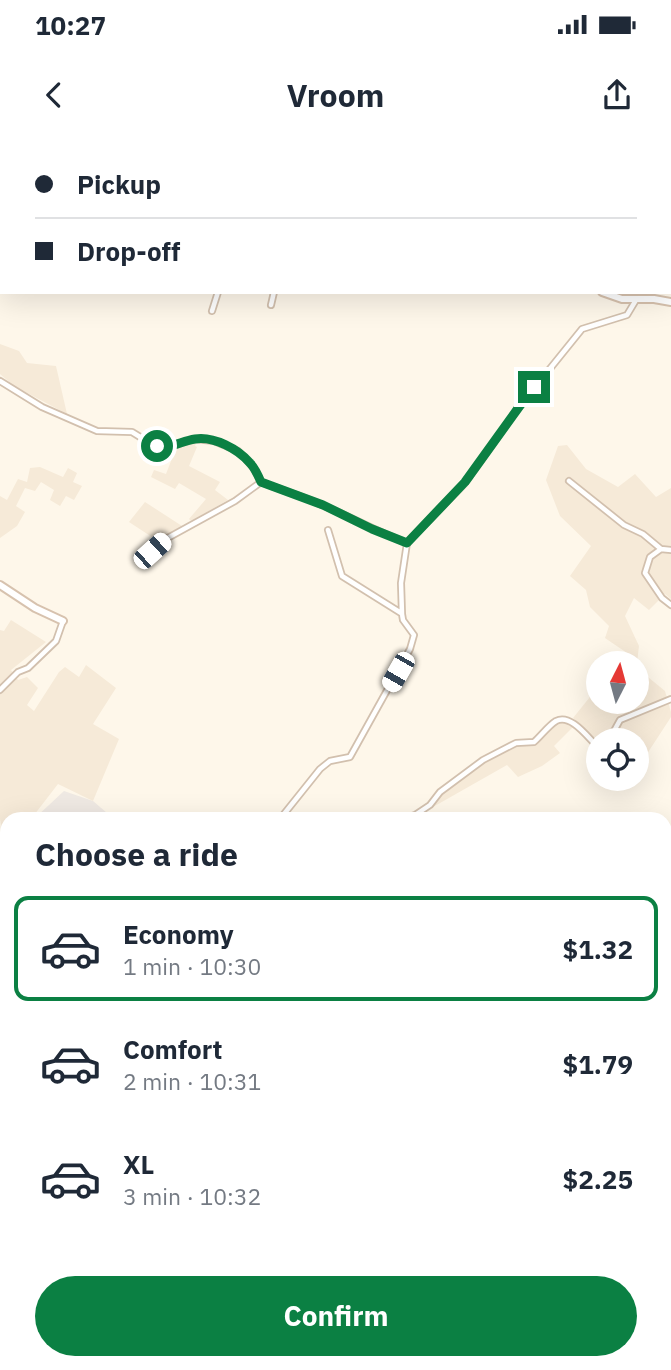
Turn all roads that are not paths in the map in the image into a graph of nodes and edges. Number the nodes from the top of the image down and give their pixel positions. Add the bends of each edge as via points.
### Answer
1 (217, 294) edge
2 (274, 294) edge
3 (608, 294) edge
4 (636, 300) junction
5 (671, 302) edge
6 (271, 305) dead end
7 (212, 311) dead end
8 (0, 381) edge
9 (569, 481) dead end
10 (261, 482) junction
11 (328, 530) dead end
12 (407, 543) junction
13 (661, 550) junction
14 (671, 550) edge
15 (140, 559) dead end
16 (0, 585) edge
17 (671, 605) edge
18 (402, 614) junction
19 (63, 621) joint
20 (0, 690) edge
21 (671, 699) edge
22 (616, 728) edge
23 (586, 735) edge
24 (286, 812) edge
25 (420, 812) edge
26 (568, 1370) edge
27 (584, 1370) edge

1 - 7 street
2 - 6 street
3 - 4 street
4 - 5 street
4 - 12 street via 627,315 582,329 465,482
8 - 10 street via 42,407 97,431 132,432 162,447 194,439 214,441 243,456
9 - 13 street
10 - 12 street
10 - 15 street
11 - 18 street via 342,576
12 - 18 street
13 - 14 street
13 - 17 street via 650,557 645,572
16 - 19 street
18 - 24 street via 413,642 350,757 330,761 320,769
19 - 20 street via 56,641
21 - 22 street via 620,720
23 - 25 street via 571,721 555,722 534,742 516,743 483,760
26 - 27 highway

